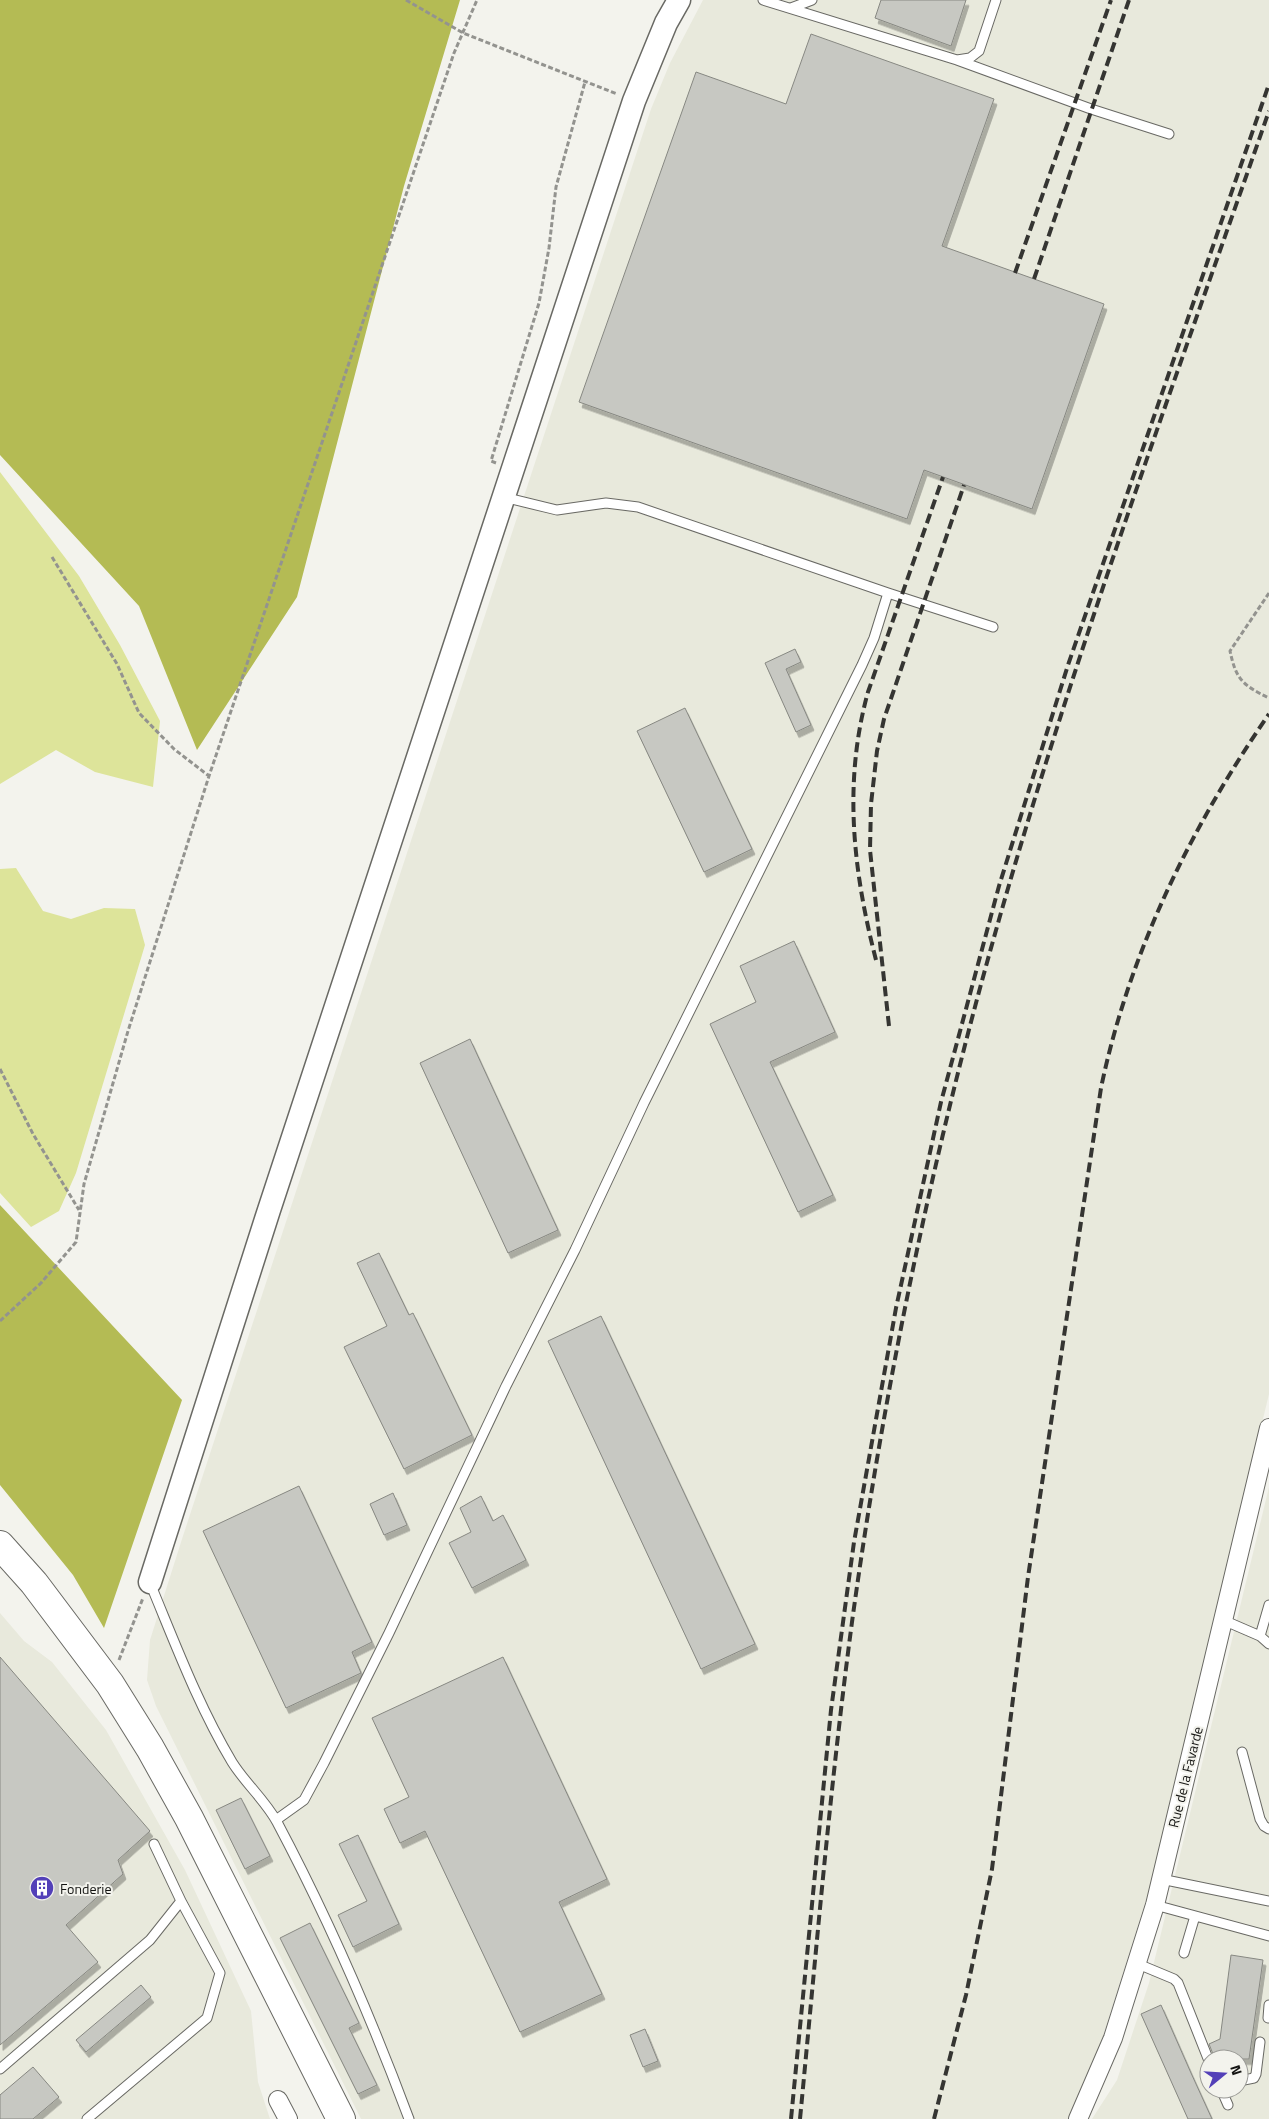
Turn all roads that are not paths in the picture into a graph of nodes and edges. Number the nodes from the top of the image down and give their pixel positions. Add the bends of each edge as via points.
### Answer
1 (679, 0) edge
2 (763, 0) edge
3 (812, 0) edge
4 (996, 0) edge
5 (791, 8) junction
6 (957, 60) junction
7 (1169, 134) dead end
8 (503, 497) junction
9 (888, 593) junction
10 (993, 627) dead end
11 (1269, 1428) edge
12 (1265, 1464) edge
13 (0, 1545) edge
14 (150, 1582) joint
15 (1269, 1605) edge
16 (1223, 1620) junction
17 (1260, 1636) junction
18 (1269, 1644) edge
19 (1242, 1752) dead end
20 (276, 1820) junction
21 (1269, 1829) edge
22 (154, 1844) dead end
23 (1161, 1879) junction
24 (181, 1901) junction
25 (1269, 1901) edge
26 (1154, 1905) junction
27 (1195, 1916) junction
28 (1269, 1936) edge
29 (1184, 1953) dead end
30 (1138, 1964) junction
31 (1269, 2005) edge
32 (1268, 2018) edge
33 (1260, 2042) dead end
34 (1204, 2049) edge
35 (0, 2069) edge
36 (1249, 2079) edge
37 (1225, 2099) edge
38 (278, 2100) dead end
39 (1228, 2105) dead end
40 (87, 2119) edge
41 (288, 2119) edge
42 (340, 2119) edge
43 (409, 2119) edge
44 (1078, 2119) edge

1 - 8 street via 666,23 634,101
2 - 5 lane
3 - 5 lane
4 - 6 lane via 979,51 970,58
5 - 6 lane
6 - 7 lane
8 - 9 lane via 557,510 606,503 638,507
8 - 14 street via 234,1314
9 - 10 lane
9 - 20 lane via 862,665 644,1103 389,1633 304,1800
11 - 12 street, Rue de la Favarde
12 - 16 street, Rue de la Favarde
13 - 42 main road via 34,1583 110,1684 150,1748 189,1818
14 - 20 lane via 199,1699 228,1754
15 - 17 lane
16 - 17 lane
16 - 23 street, Rue de la Favarde
17 - 18 lane
19 - 21 lane via 1260,1819
20 - 43 lane via 342,1955
22 - 24 lane
23 - 25 lane
23 - 26 street, Rue de la Favarde
24 - 35 lane via 150,1940
24 - 40 lane via 220,1974 206,2018
26 - 27 lane
26 - 30 street, Rue de la Favarde
27 - 28 lane
27 - 29 lane
30 - 34 lane via 1178,1983
30 - 44 street, Rue de la Favarde via 1110,2047
31 - 32 lane
33 - 36 lane via 1256,2074
37 - 39 lane
38 - 41 street

